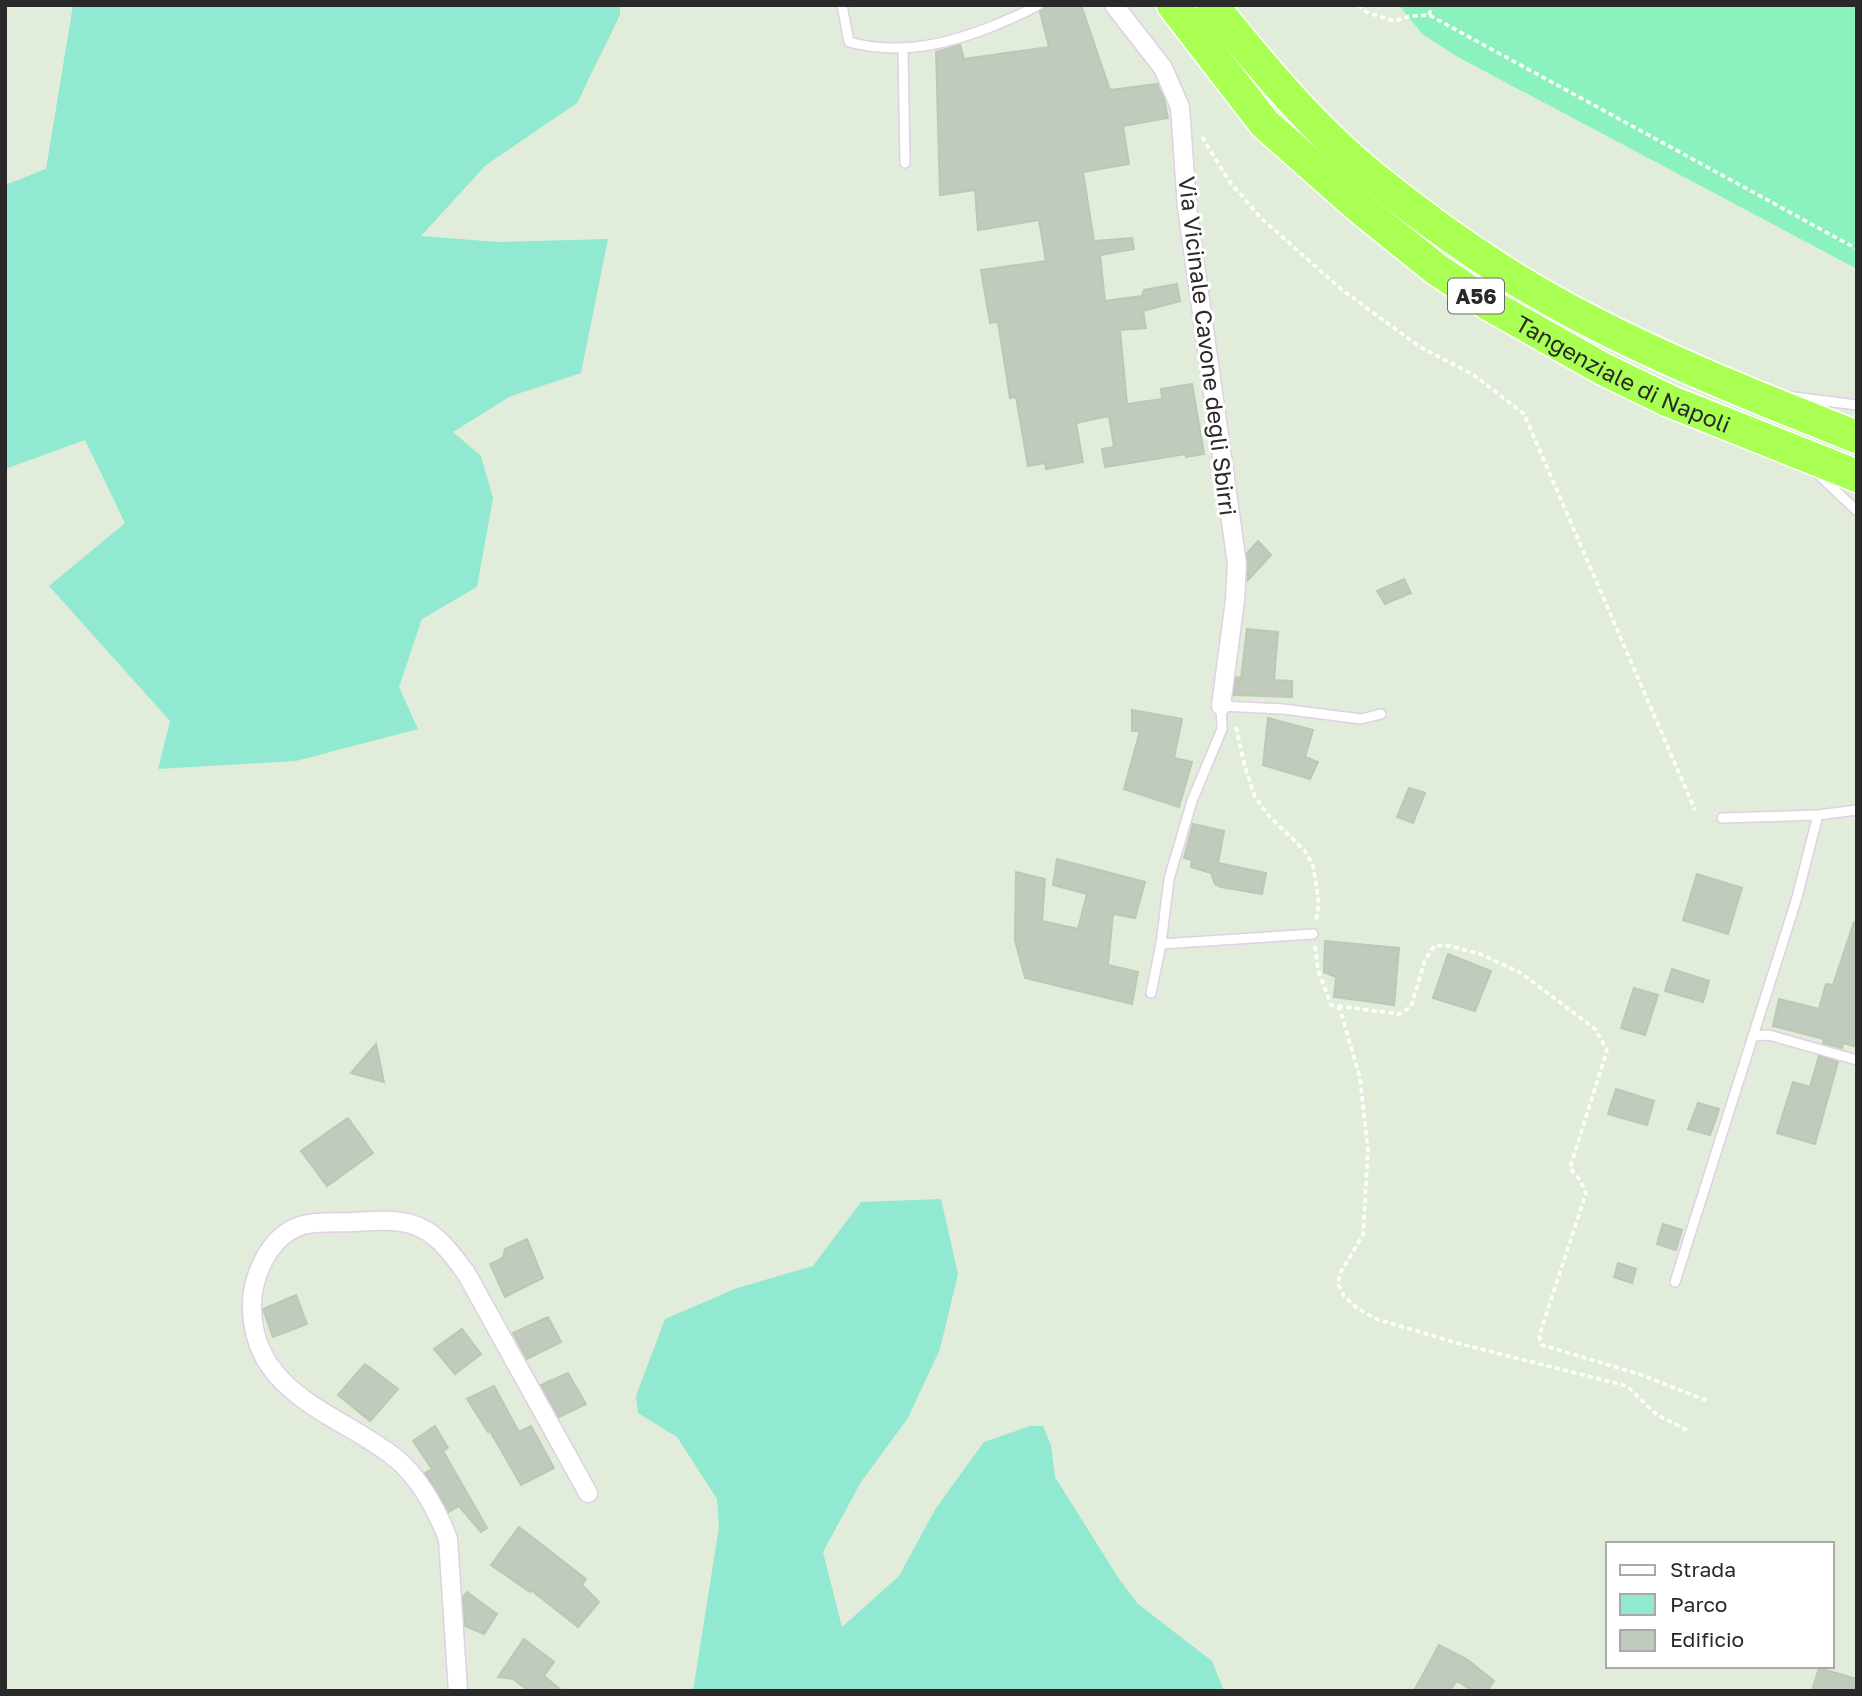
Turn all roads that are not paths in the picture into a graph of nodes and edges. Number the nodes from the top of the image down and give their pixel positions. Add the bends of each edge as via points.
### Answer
1 (842, 5) edge
2 (1038, 5) edge
3 (1114, 5) edge
4 (1173, 5) edge
5 (1212, 5) edge
6 (902, 50) junction
7 (905, 163) dead end
8 (1735, 389) junction
9 (1857, 405) edge
10 (1857, 437) edge
11 (1796, 453) junction
12 (1857, 477) edge
13 (1857, 511) edge
14 (1221, 706) junction
15 (1381, 714) dead end
16 (1857, 810) edge
17 (1818, 815) junction
18 (1722, 818) dead end
19 (1313, 934) road end
20 (1161, 944) junction
21 (1151, 993) dead end
22 (1753, 1036) junction
23 (1857, 1059) edge
24 (1675, 1282) dead end
25 (588, 1493) dead end
26 (458, 1691) edge

1 - 6 lane via 849,42
2 - 6 lane via 975,34
3 - 14 street, Via Vicinale Cavone degli Sbirri via 1163,68 1180,107 1187,207 1237,564
4 - 11 highway, Tangenziale di Napoli / A56 via 1265,124 1436,269 1603,369
5 - 8 highway, Tangenziale di Napoli / A56 via 1267,74 1322,131 1425,216 1565,308
6 - 7 lane
8 - 9 lane
8 - 10 highway, Tangenziale di Napoli / A56
11 - 12 highway, Tangenziale di Napoli / A56
11 - 13 lane
14 - 15 lane via 1361,719
14 - 20 lane via 1222,729 1192,801 1169,879
16 - 17 lane
17 - 18 lane
17 - 22 lane
19 - 20 lane
20 - 21 lane
22 - 23 lane via 1769,1035
22 - 24 lane
25 - 26 street via 466,1273 434,1236 411,1224 393,1222 301,1226 288,1232 268,1254 256,1276 252,1309 268,1363 282,1384 300,1398 393,1456 410,1472 441,1519 448,1539

